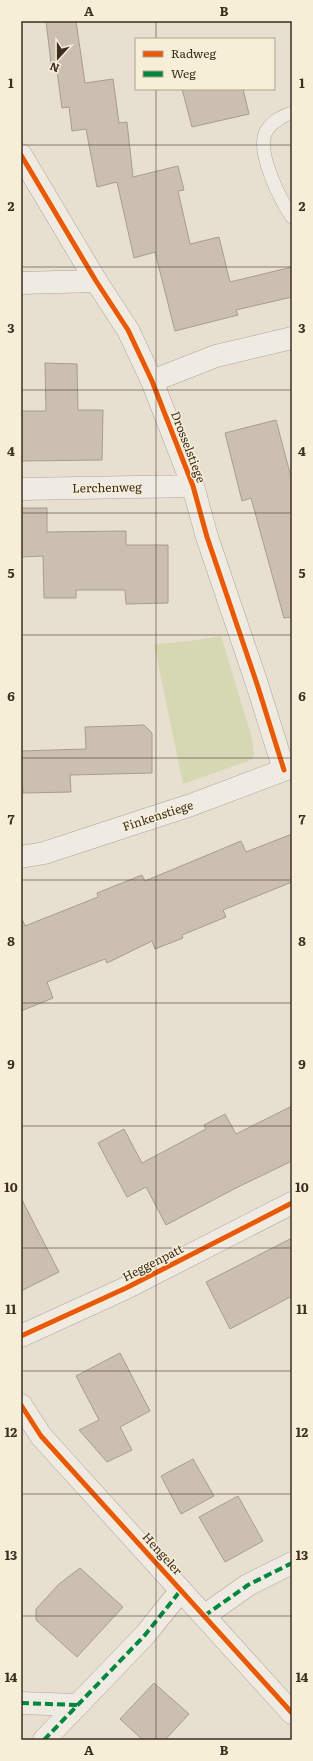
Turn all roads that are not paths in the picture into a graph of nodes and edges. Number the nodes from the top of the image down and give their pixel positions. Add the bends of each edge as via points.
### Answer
1 (292, 113) edge
2 (21, 155) edge
3 (292, 217) edge
4 (96, 281) junction
5 (21, 283) edge
6 (292, 338) edge
7 (152, 381) junction
8 (193, 486) junction
9 (21, 489) edge
10 (288, 769) edge
11 (21, 857) edge
12 (292, 1203) edge
13 (21, 1336) edge
14 (21, 1405) edge
15 (292, 1563) edge
16 (182, 1590) junction
17 (204, 1616) junction
18 (21, 1703) edge
19 (76, 1705) junction
20 (292, 1713) edge
21 (44, 1740) edge

1 - 3 lane via 283,115 266,130 264,142 266,160 274,186
2 - 4 street, Drosselstiege
4 - 5 street
4 - 7 street, Drosselstiege via 128,330
6 - 7 street via 216,356
7 - 8 street, Drosselstiege
8 - 9 street, Lerchenweg
8 - 10 street, Drosselstiege via 207,537
10 - 11 street, Finkenstiege via 191,805 44,853
12 - 13 street, Heggenpatt via 126,1288
14 - 16 street, Hengeler via 41,1436
15 - 17 street via 248,1585
16 - 17 street, Hengeler
16 - 19 street via 145,1635
17 - 20 street, Hengeler
18 - 19 street
19 - 21 street

